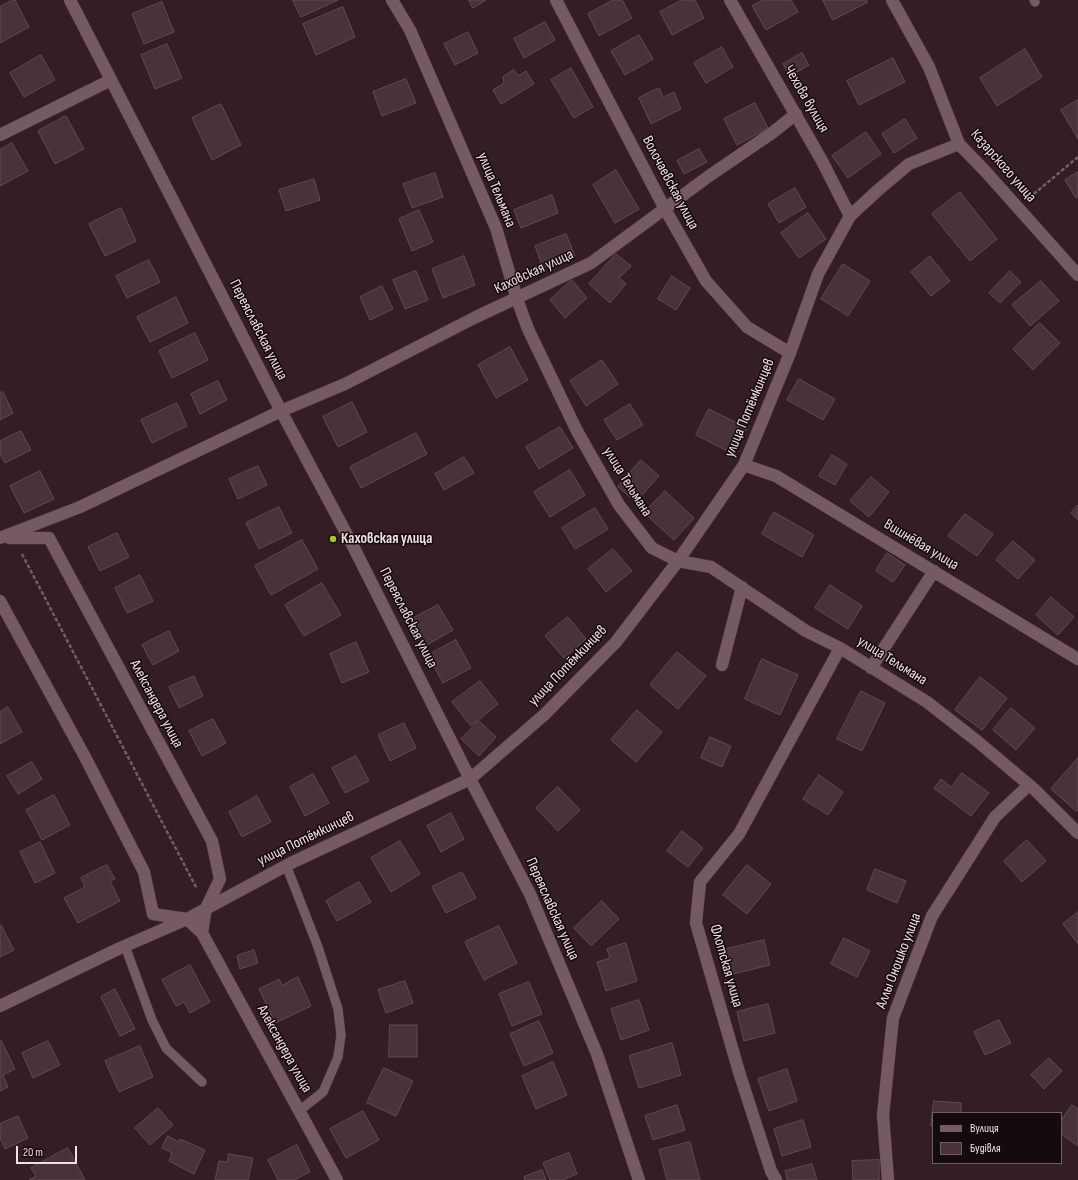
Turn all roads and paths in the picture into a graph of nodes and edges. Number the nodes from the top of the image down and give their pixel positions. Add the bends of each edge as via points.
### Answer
1 (70, 0) edge
2 (392, 0) edge
3 (556, 0) edge
4 (730, 0) edge
5 (892, 0) edge
6 (111, 80) junction
7 (796, 114) junction
8 (0, 135) edge
9 (959, 144) junction
10 (1078, 158) edge
11 (1018, 208) junction
12 (665, 209) junction
13 (850, 216) junction
14 (1078, 275) edge
15 (517, 298) junction
16 (790, 353) junction
17 (282, 411) junction
18 (744, 465) junction
19 (2, 537) edge
20 (678, 561) junction
21 (934, 571) junction
22 (742, 588) junction
23 (0, 601) edge
24 (840, 648) junction
25 (1078, 659) edge
26 (722, 665) dead end
27 (871, 668) junction
28 (470, 779) junction
29 (1029, 785) junction
30 (1078, 833) edge
31 (286, 866) junction
32 (196, 889) dead end
33 (206, 908) junction
34 (187, 919) junction
35 (202, 934) junction
36 (125, 946) junction
37 (0, 1006) edge
38 (202, 1082) dead end
39 (299, 1111) junction
40 (337, 1180) edge
41 (639, 1180) edge
42 (776, 1180) edge
43 (888, 1180) edge

1 - 6 street, Переяславская улица
2 - 15 street, улица Тельмана via 410,30 496,228
3 - 12 street, Волочаевская улица
4 - 7 street, Чехова вулиця
5 - 9 street, Казарского улица via 929,67
6 - 8 street
6 - 17 street, Переяславская улица
7 - 12 street, Каховская улица
7 - 13 street, Чехова вулиця
9 - 11 street, Казарского улица
9 - 13 street, улица Потёмкинцев via 909,164
10 - 11 path
11 - 14 street, Казарского улица
12 - 15 street, Каховская улица via 591,263
12 - 16 street, Волочаевская улица via 706,281 747,327
13 - 16 street, улица Потёмкинцев via 818,274
15 - 17 street, Каховская улица via 345,384
15 - 20 street, улица Тельмана via 528,329 577,431 619,505 652,548
16 - 18 street, улица Потёмкинцев
17 - 19 street, Каховская улица via 80,506
17 - 28 street, Переяславская улица
18 - 20 street, улица Потёмкинцев
18 - 21 street, Вишнёвая улица via 776,476
19 - 32 path via 20,550
19 - 33 street, Александера улица via 49,538 212,841 220,879
20 - 22 street, улица Тельмана via 711,567
20 - 28 street, улица Потёмкинцев via 616,642 544,715
21 - 25 street, Вишнёвая улица
21 - 27 street
22 - 24 street, улица Тельмана via 806,631
22 - 26 street
23 - 34 street via 144,872 153,914
24 - 27 street, улица Тельмана
24 - 42 street, Флотская улица via 739,834 700,882 696,923 739,1072
27 - 29 street, улица Тельмана via 927,702 977,740
28 - 31 street, улица Потёмкинцев
28 - 41 street, Переяславская улица via 530,894 597,1054
29 - 30 street, улица Тельмана
29 - 43 street, Аллы Оношко улица via 995,816 932,916 893,1018 883,1115
31 - 33 street, улица Потёмкинцев
31 - 39 lane via 318,947 338,1008 341,1035 338,1057 323,1092
33 - 34 street, улица Потёмкинцев
33 - 35 street, Александера улица
34 - 35 street, Александера улица
34 - 36 street, улица Потёмкинцев
35 - 39 street, Александера улица
36 - 37 street, улица Потёмкинцев
36 - 38 lane via 152,1020 166,1048
39 - 40 street, Александера улица

